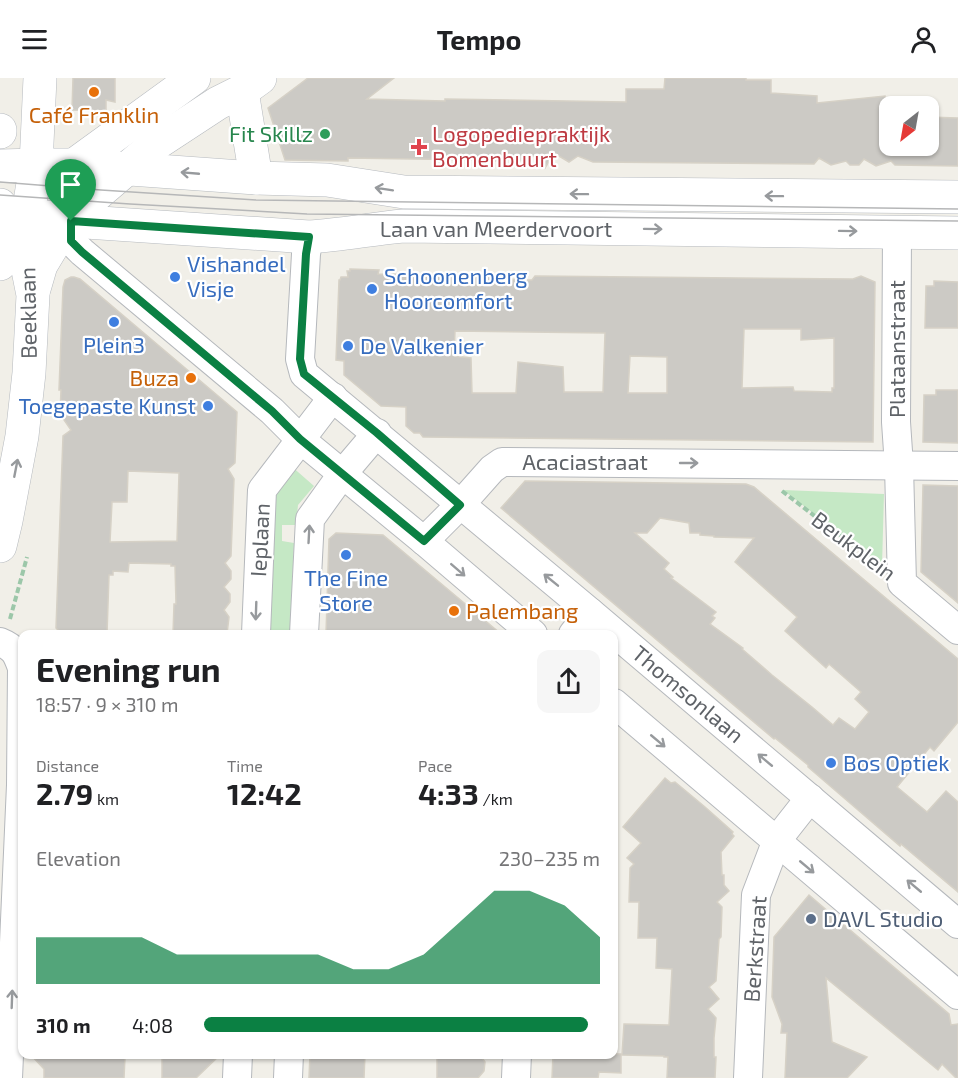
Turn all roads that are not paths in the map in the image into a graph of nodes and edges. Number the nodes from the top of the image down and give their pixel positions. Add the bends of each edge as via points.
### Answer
1 (40, 78) edge
2 (194, 78) edge
3 (251, 85) edge
4 (36, 165) junction
5 (74, 165) junction
6 (0, 166) edge
7 (126, 169) junction
8 (256, 178) junction
9 (958, 198) edge
10 (7, 211) edge
11 (71, 221) junction
12 (897, 232) junction
13 (958, 233) edge
14 (309, 237) junction
15 (0, 264) edge
16 (33, 295) junction
17 (333, 397) junction
18 (377, 433) junction
19 (300, 439) junction
20 (899, 466) junction
21 (958, 466) edge
22 (343, 473) junction
23 (460, 505) junction
24 (424, 541) junction
25 (0, 546) edge
26 (590, 612) junction
27 (256, 630) edge
28 (304, 630) edge
29 (528, 630) edge
30 (576, 630) edge
31 (611, 630) edge
32 (958, 630) edge
33 (618, 636) edge
34 (0, 642) edge
35 (18, 656) edge
36 (618, 706) edge
37 (810, 798) junction
38 (777, 840) junction
39 (18, 852) edge
40 (958, 924) edge
41 (958, 994) edge
42 (238, 1059) edge
43 (289, 1059) edge
44 (517, 1059) edge
45 (8, 1078) edge
46 (237, 1078) edge
47 (288, 1078) edge
48 (516, 1078) edge
49 (748, 1078) edge

1 - 4 street, Beeklaan
2 - 5 street
3 - 7 street via 157,143
3 - 8 street
4 - 5 street, Laan van Meerdervoort
4 - 6 street, Laan van Meerdervoort
4 - 10 street, Beeklaan
5 - 7 street, Laan van Meerdervoort
8 -> 7 street, Laan van Meerdervoort
7 - 11 street
9 -> 8 street, Laan van Meerdervoort via 404,192 327,180
10 - 11 street, Laan van Meerdervoort
10 - 15 street, Beeklaan
10 - 16 street, Beeklaan
11 - 14 street, Laan van Meerdervoort
11 - 16 street via 41,265
11 - 19 street via 71,241 82,252 272,411
12 - 13 street, Laan van Meerdervoort
14 -> 12 street, Laan van Meerdervoort via 403,226
12 - 20 street, Plataanstraat
14 - 17 street, Thomsonlaan via 300,359 304,374
25 -> 16 street, Beeklaan via 22,436
17 - 18 street, Thomsonlaan
17 - 19 street, Ieplaan
18 - 22 street
18 - 23 street, Thomsonlaan
19 - 22 street
19 -> 27 street, Ieplaan via 262,490
20 - 21 street
23 -> 20 street, Acaciastraat via 502,462
20 - 32 street, Beukplein via 902,583
22 - 24 street
28 -> 22 street via 310,519
23 - 24 street, Acaciastraat
26 -> 23 street, Thomsonlaan
24 -> 29 street
26 - 30 street
31 -> 26 street, Thomsonlaan
37 -> 33 street, Thomsonlaan
35 -> 34 street
36 -> 38 street
37 - 38 street, Berkstraat
40 -> 37 street, Thomsonlaan
38 -> 41 street
38 - 49 street, Berkstraat via 756,895
45 -> 39 street
42 - 46 street
43 - 47 street
44 - 48 street

